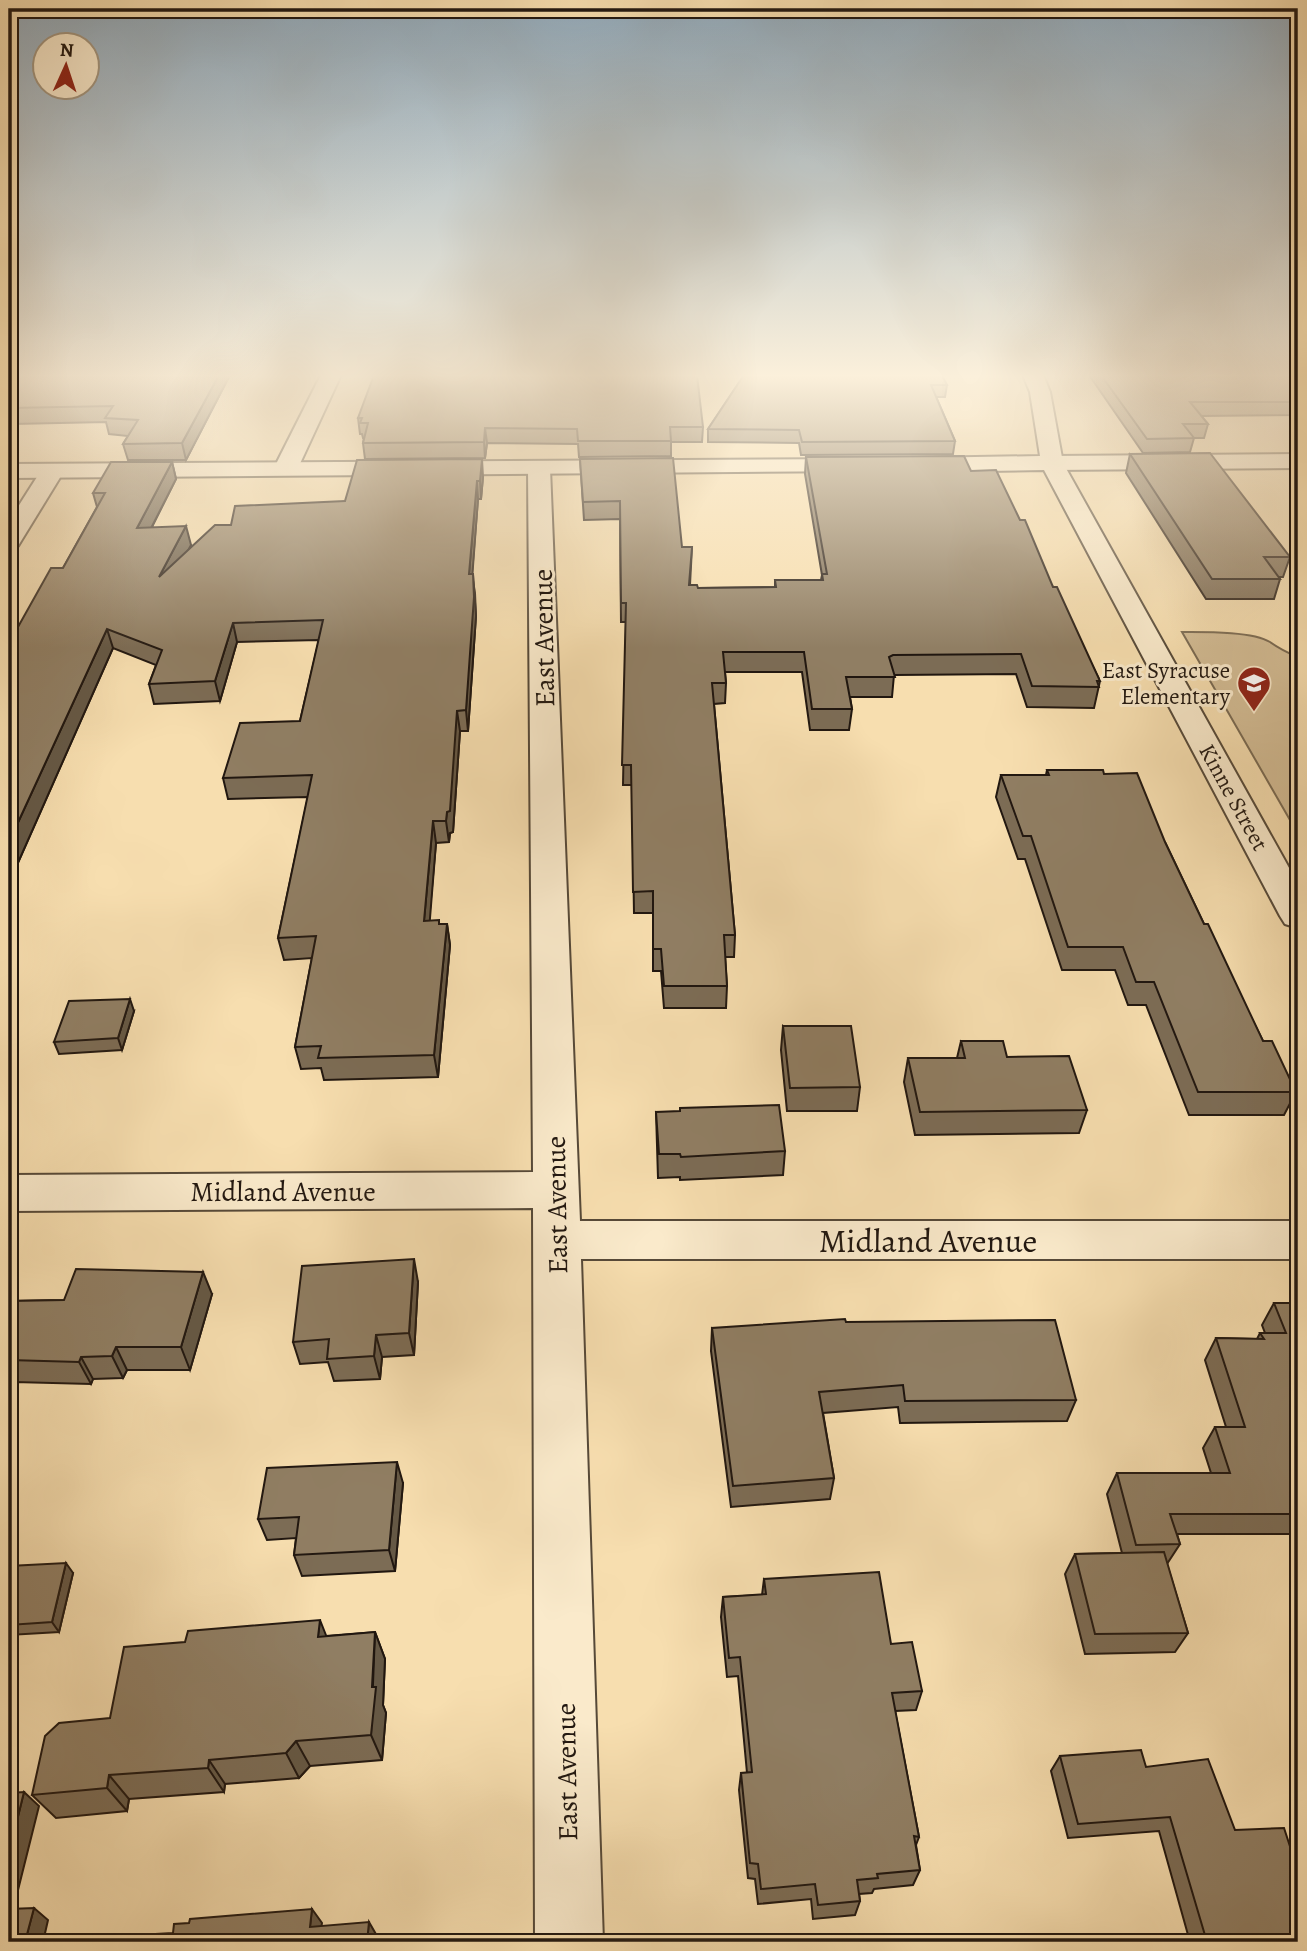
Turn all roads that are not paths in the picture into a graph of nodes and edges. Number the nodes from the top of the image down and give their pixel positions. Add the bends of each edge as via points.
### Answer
1 (287, 466) edge
2 (764, 466) edge
3 (1054, 466) edge
4 (539, 468) junction
5 (285, 470) junction
6 (9, 471) edge
7 (52, 471) junction
8 (9, 541) edge
9 (1298, 916) edge
10 (556, 1189) junction
11 (9, 1193) edge
12 (557, 1240) junction
13 (1298, 1240) edge
14 (569, 1942) edge

1 - 5 street
2 - 4 street
3 - 9 street, Kinne Street
4 - 5 street
4 - 10 street, East Avenue
5 - 7 street
6 - 7 street
7 - 8 street
10 - 11 street, Midland Avenue
10 - 12 street, East Avenue
12 - 13 street, Midland Avenue
12 - 14 street, East Avenue

